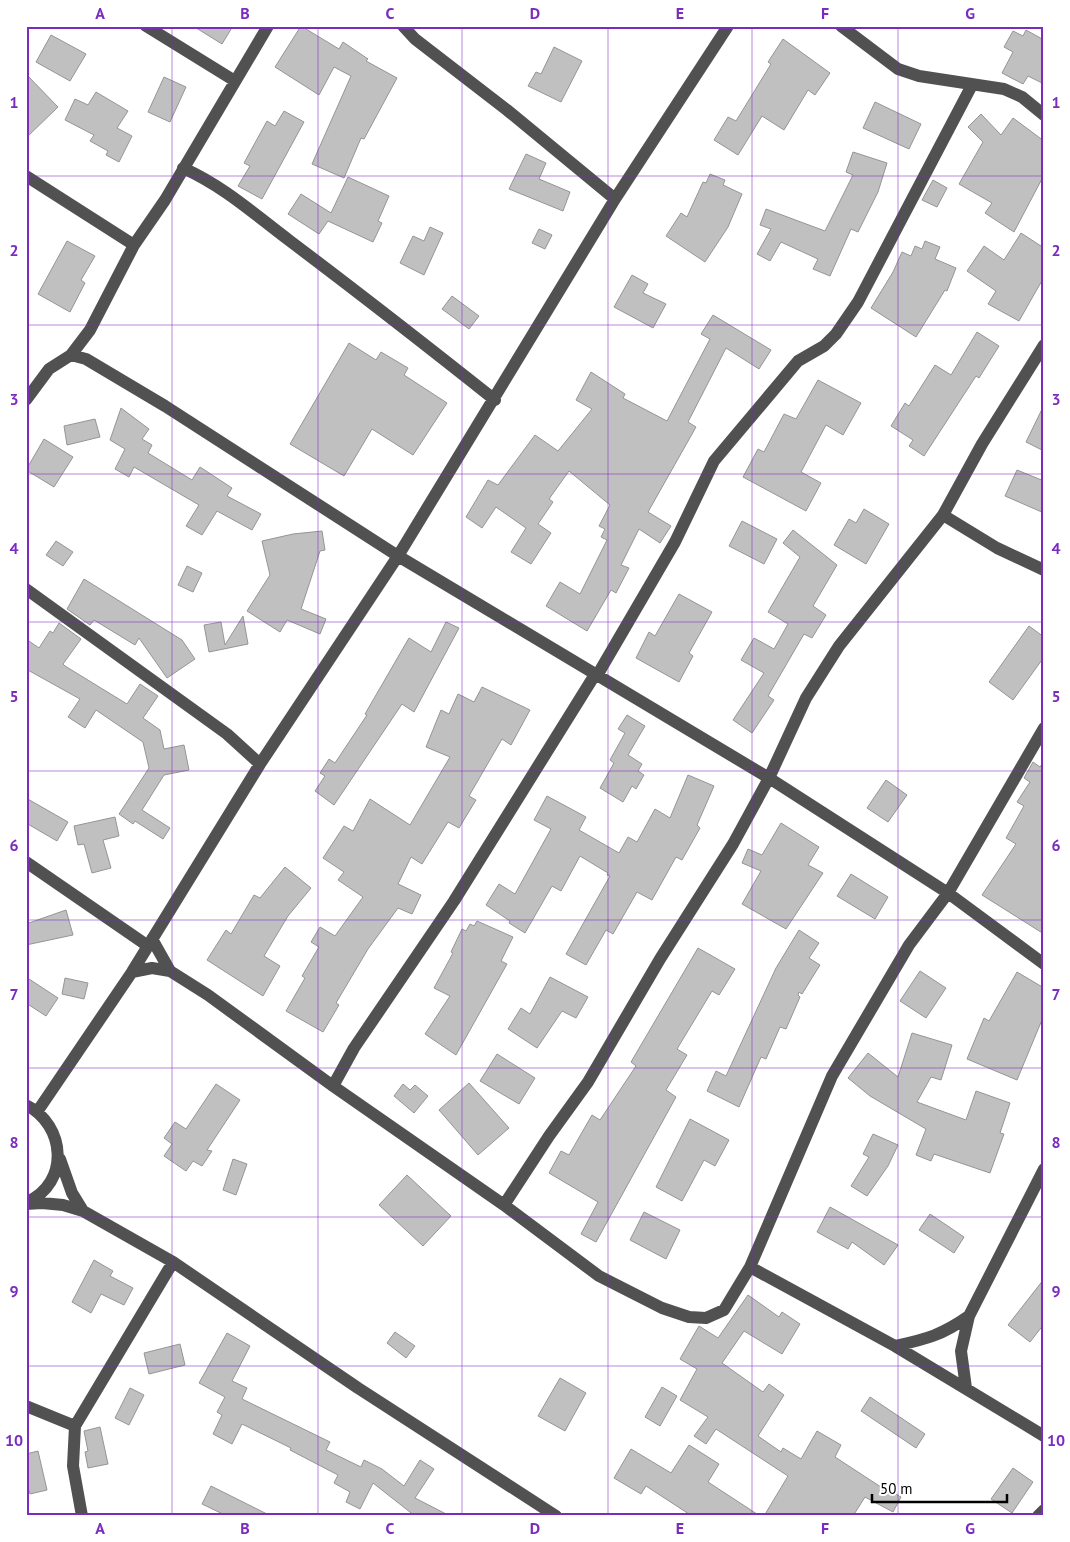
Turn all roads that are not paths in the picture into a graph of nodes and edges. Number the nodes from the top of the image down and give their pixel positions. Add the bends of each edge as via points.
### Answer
1 (146, 26) edge
2 (268, 26) edge
3 (403, 26) edge
4 (728, 26) edge
5 (841, 26) edge
6 (235, 81) junction
7 (972, 85) junction
8 (1044, 115) edge
9 (183, 168) junction
10 (26, 176) edge
11 (615, 200) junction
12 (134, 245) junction
13 (1044, 345) edge
14 (71, 355) junction
15 (26, 400) edge
16 (495, 400) junction
17 (943, 515) junction
18 (398, 556) junction
19 (1044, 570) edge
20 (26, 589) edge
21 (597, 673) junction
22 (1044, 728) edge
23 (260, 764) junction
24 (769, 778) junction
25 (26, 862) edge
26 (948, 893) junction
27 (150, 942) junction
28 (1044, 964) edge
29 (170, 971) junction
30 (132, 972) junction
31 (333, 1086) junction
32 (32, 1108) edge
33 (58, 1152) junction
34 (1044, 1169) edge
35 (26, 1203) edge
36 (504, 1205) junction
37 (83, 1211) junction
38 (173, 1262) junction
39 (750, 1267) junction
40 (969, 1316) junction
41 (896, 1346) junction
42 (966, 1388) junction
43 (26, 1406) edge
44 (75, 1426) junction
45 (1044, 1436) edge
46 (1044, 1510) edge
47 (82, 1516) edge
48 (556, 1516) edge
49 (1038, 1516) edge

1 - 6 street
2 - 6 street
3 - 11 street
4 - 11 street
5 - 7 street via 898,69
6 - 9 street
7 - 8 street via 1004,89 1022,97
7 - 21 street via 858,302 836,334 824,346 798,361 714,461 675,542
9 - 12 street
9 - 16 street via 210,180 244,205
10 - 12 street
11 - 16 street
12 - 14 street via 90,330
13 - 17 street via 982,444
14 - 15 street via 49,369
14 - 18 street via 86,359 165,406
16 - 18 street
17 - 19 street via 997,548
17 - 24 street via 839,646 806,698
18 - 21 street
18 - 23 street
20 - 23 street via 227,734
21 - 24 street
21 - 31 street via 454,901 354,1048
22 - 26 street
23 - 27 street
24 - 26 street
24 - 36 street via 733,844 660,959 588,1082
25 - 27 street
26 - 28 street
26 - 39 street via 896,967 832,1076
27 - 29 street
27 - 30 street
29 - 30 street via 152,968
29 - 31 street
30 - 32 street
31 - 36 street
32 - 33 street via 52,1129
33 - 35 street via 54,1175 48,1185 41,1194
33 - 37 street via 66,1180
34 - 40 street
35 - 37 street via 56,1204
36 - 39 street via 599,1276 662,1308 688,1317 706,1318 724,1310
37 - 38 street
38 - 44 street
38 - 48 street via 358,1388
39 - 41 street
40 - 41 street via 947,1332
40 - 42 street via 960,1351
41 - 42 street
42 - 45 street
43 - 44 street
44 - 47 street via 73,1466
46 - 49 street

